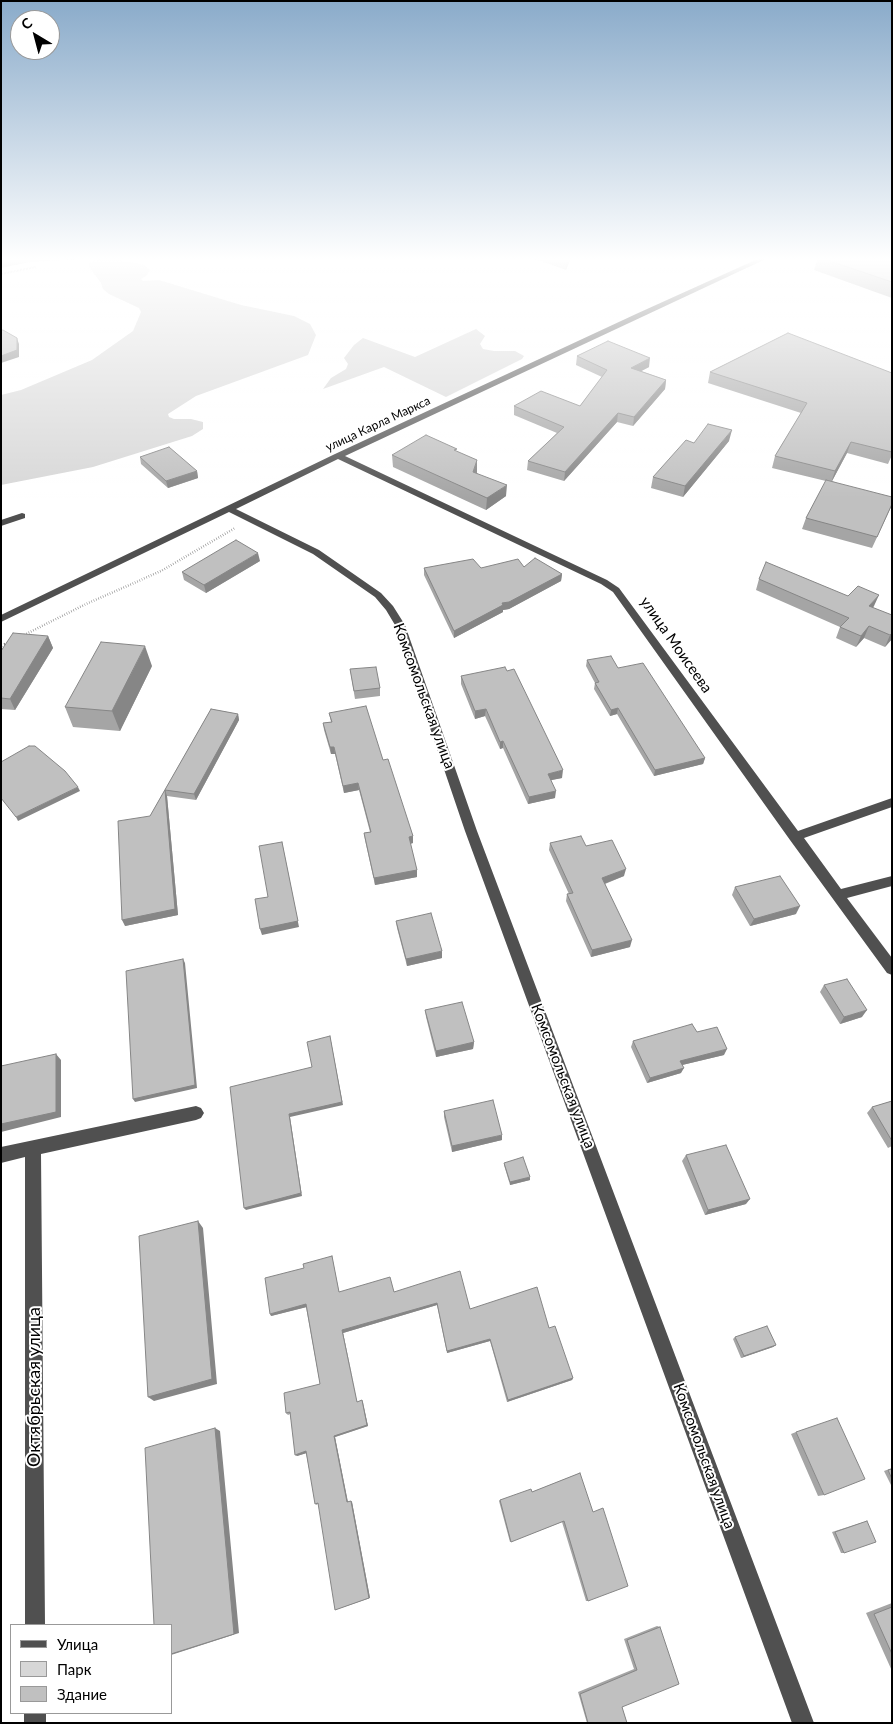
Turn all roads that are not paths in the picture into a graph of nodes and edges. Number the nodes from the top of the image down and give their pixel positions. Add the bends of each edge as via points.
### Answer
1 (590, 337) edge
2 (338, 456) junction
3 (229, 508) junction
4 (22, 516) dead end
5 (1, 523) edge
6 (1, 619) edge
7 (892, 802) edge
8 (794, 836) junction
9 (892, 881) edge
10 (837, 895) junction
11 (892, 969) edge
12 (196, 1113) dead end
13 (32, 1149) junction
14 (1, 1156) edge
15 (35, 1624) edge
16 (803, 1723) edge

1 - 2 street, улица Карла Маркса
2 - 3 street, улица Карла Маркса
2 - 8 street, улица Моисеева via 616,590
3 - 6 street, улица Карла Маркса
3 - 16 street, Комсомольская улица via 316,552 378,595 400,625 471,831
4 - 5 street
7 - 8 street
8 - 10 street, улица Моисеева
9 - 10 street
10 - 11 street, улица Моисеева
12 - 13 street
13 - 14 street
13 - 15 street, Октябрьская улица

